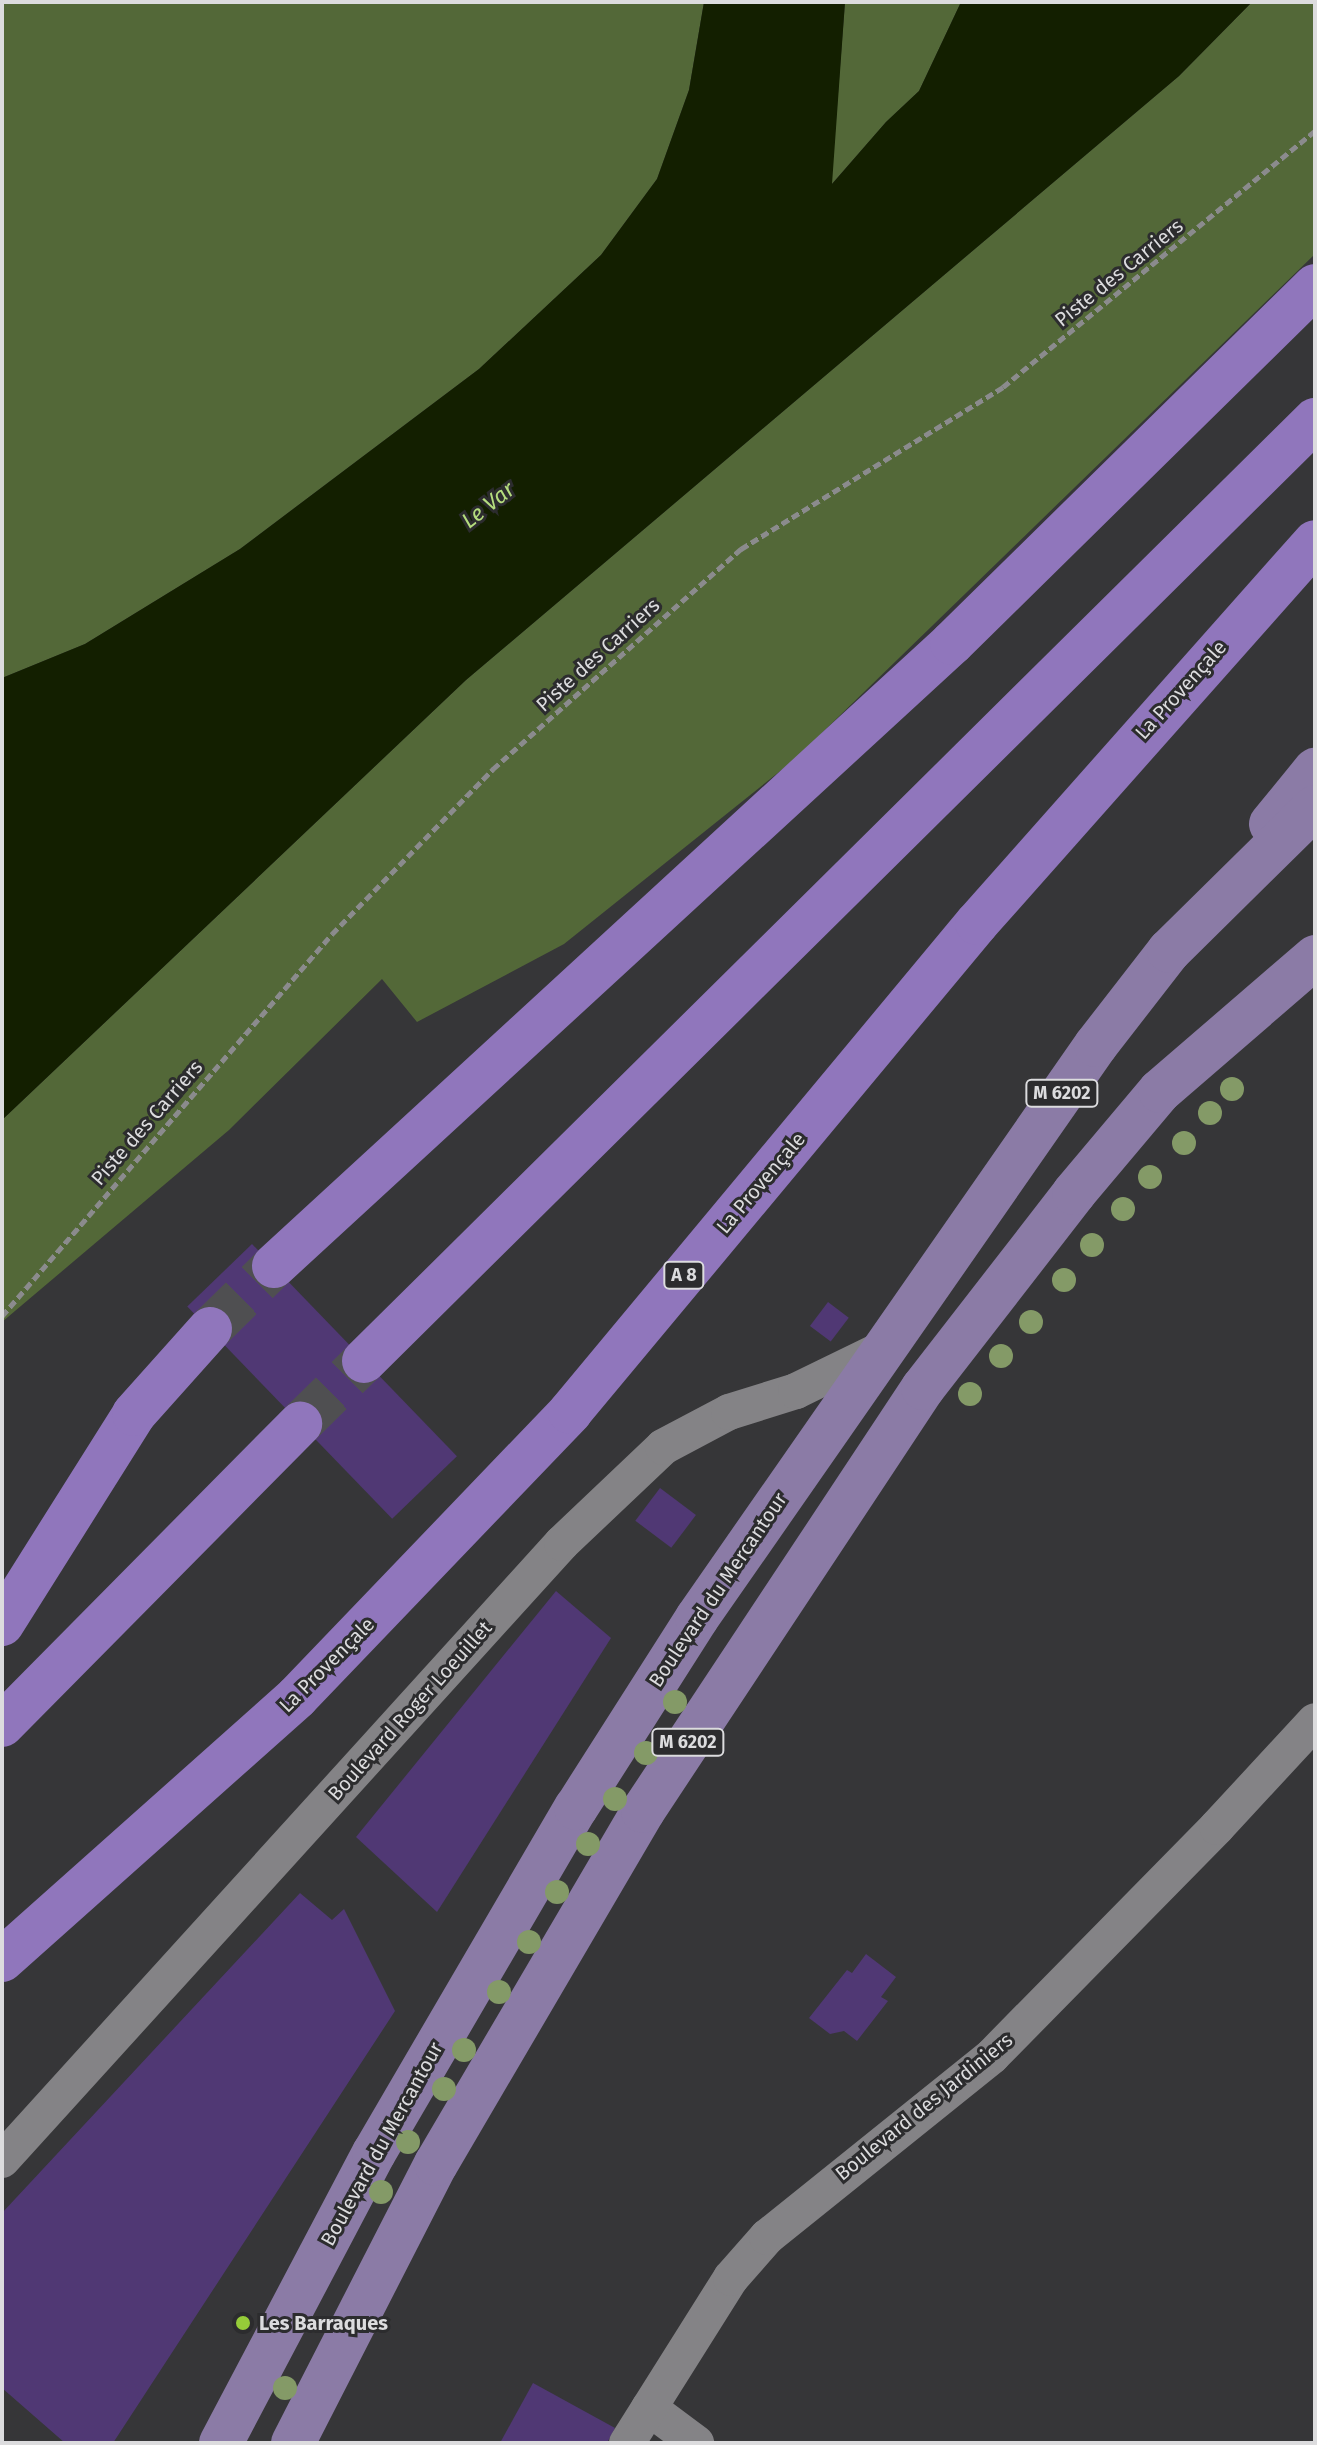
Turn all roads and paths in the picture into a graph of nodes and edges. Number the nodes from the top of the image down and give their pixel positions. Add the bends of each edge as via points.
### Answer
1 (1315, 131) edge
2 (1315, 286) edge
3 (1315, 420) edge
4 (1315, 542) edge
5 (1315, 770) edge
6 (1315, 807) edge
7 (1169, 951) junction
8 (1315, 957) edge
9 (274, 1266) tunnel mouth
10 (2, 1316) edge
11 (210, 1329) tunnel mouth
12 (882, 1349) junction
13 (364, 1361) tunnel mouth
14 (300, 1424) tunnel mouth
15 (2, 1624) edge
16 (1315, 1721) edge
17 (2, 1725) edge
18 (2, 1960) edge
19 (2, 2160) edge
20 (649, 2408) junction
21 (221, 2443) edge
22 (293, 2443) edge
23 (627, 2443) edge
24 (696, 2443) edge

1 - 10 path, Piste des Carriers via 1003,387 741,549 493,769 332,934
2 - 9 highway via 952,643
3 - 13 highway
4 - 18 highway, La Provençale / A 8 via 977,923 570,1412 297,1697
5 - 7 main road, M 6202
6 - 7 main road, Boulevard du Mercantour / M 6202
7 - 12 main road, Boulevard du Mercantour / M 6202 via 1096,1045
8 - 22 main road, M 6202 via 1160,1091 1027,1251 915,1400 643,1811 436,2164
11 - 15 highway via 134,1414
12 - 19 street, Boulevard Roger Loeuillet via 796,1391 729,1412 663,1447 562,1543
12 - 21 main road, Boulevard du Mercantour / M 6202 via 697,1618 576,1808 374,2153
14 - 17 highway
16 - 20 street, Boulevard des Jardiniers via 992,2056 767,2237 731,2278
20 - 23 street, Boulevard des Jardiniers
20 - 24 street

